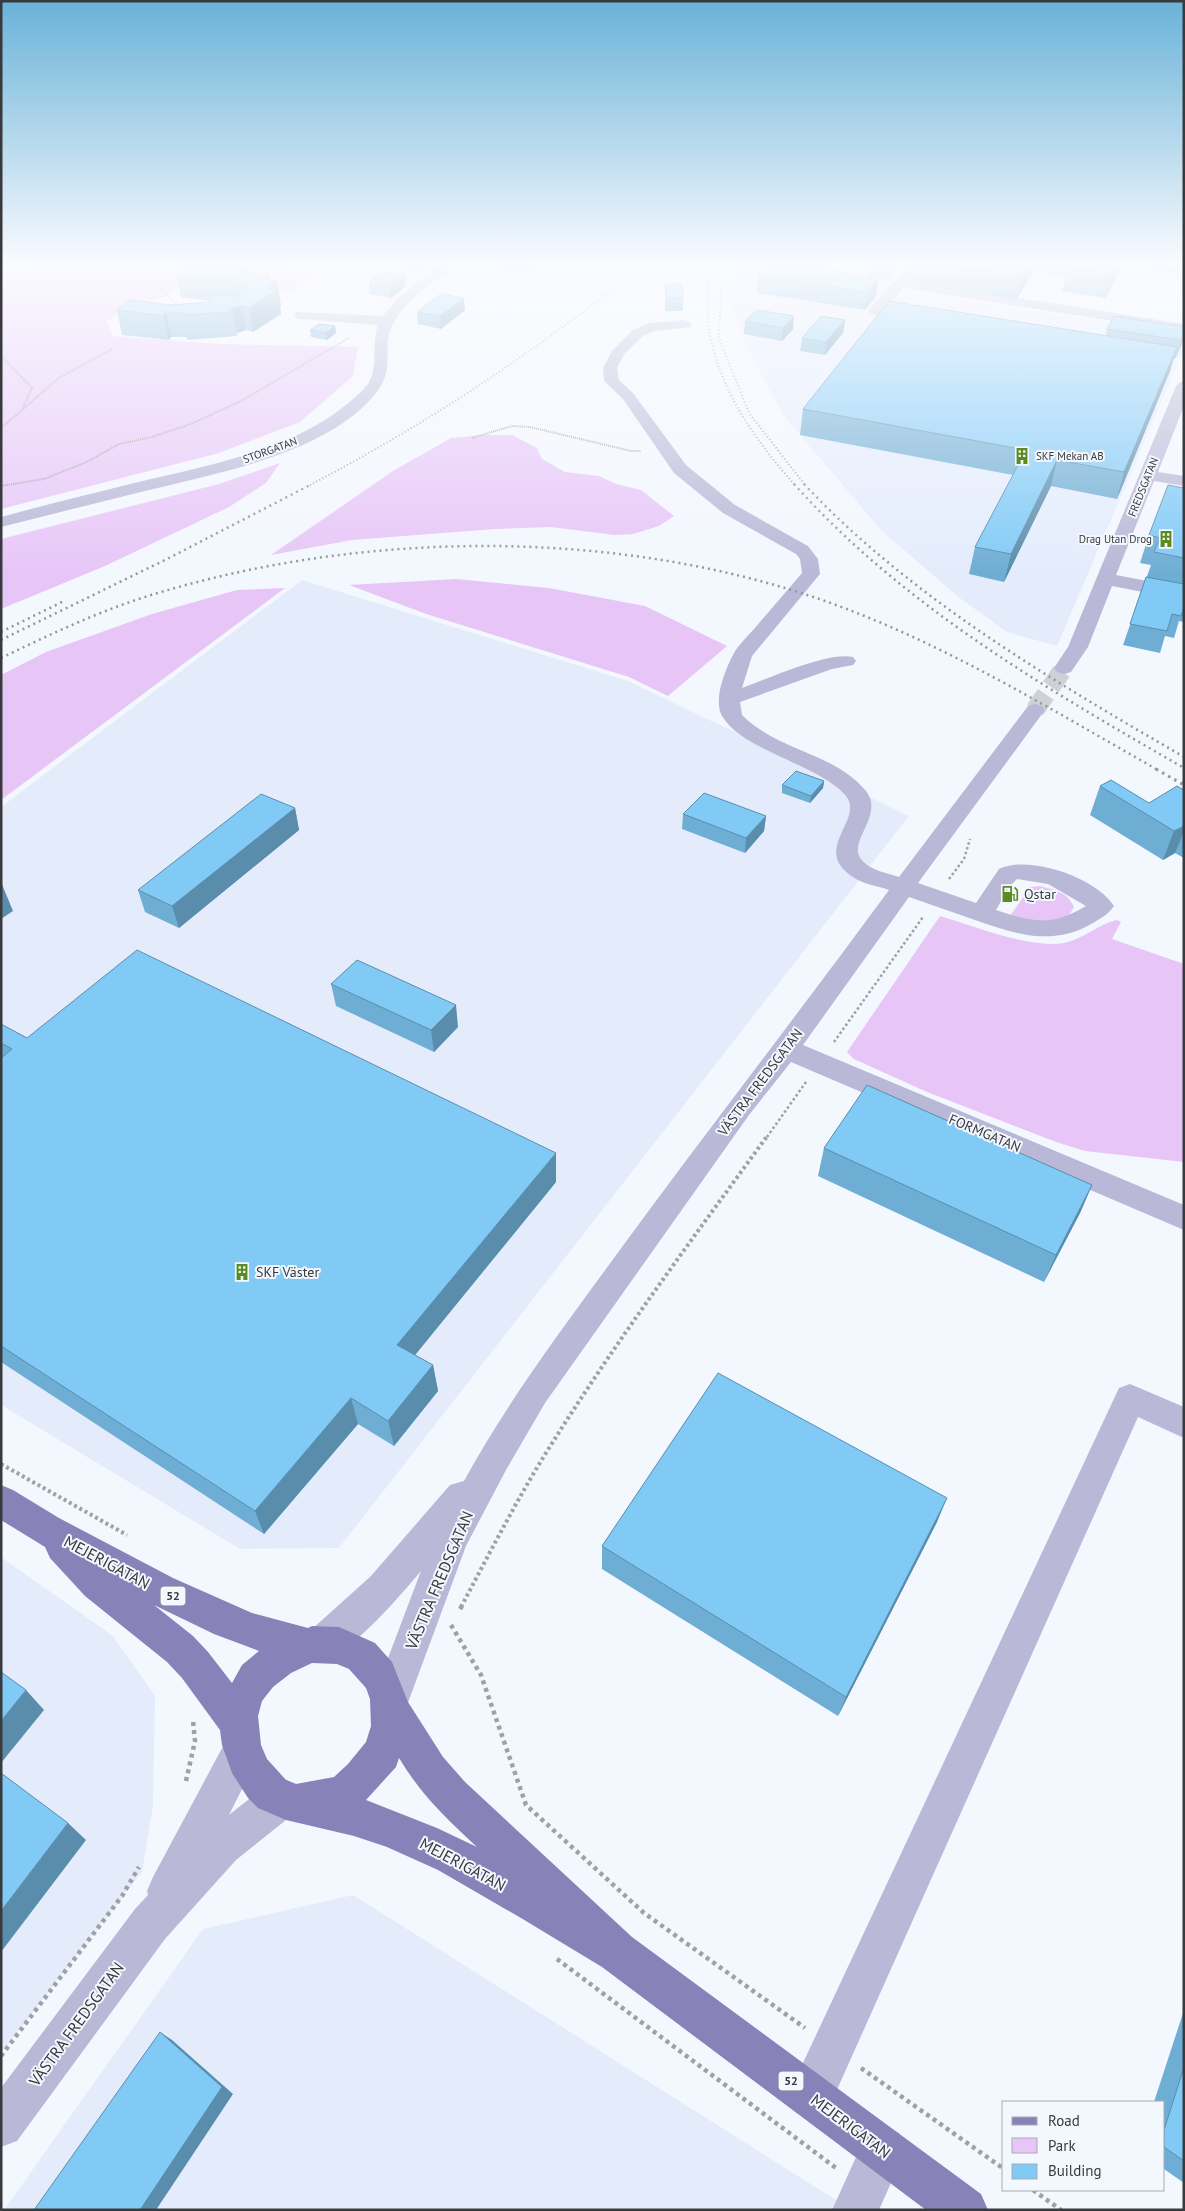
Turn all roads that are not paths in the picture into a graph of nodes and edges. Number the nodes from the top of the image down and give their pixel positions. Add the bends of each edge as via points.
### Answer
1 (382, 366) edge
2 (611, 366) edge
3 (1184, 386) edge
4 (1148, 474) junction
5 (1184, 481) edge
6 (1, 522) edge
7 (1106, 579) junction
8 (1184, 594) edge
9 (846, 661) dead end
10 (1064, 668) tunnel mouth
11 (729, 699) junction
12 (1035, 710) tunnel mouth
13 (904, 887) junction
14 (982, 913) dead end
15 (786, 1049) junction
16 (1184, 1218) edge
17 (1184, 1423) edge
18 (494, 1459) junction
19 (1, 1501) edge
20 (47, 1530) junction
21 (316, 1644) junction
22 (391, 1707) junction
23 (240, 1738) junction
24 (290, 1801) junction
25 (150, 1924) junction
26 (617, 1952) junction
27 (811, 2096) junction
28 (1, 2125) edge
29 (883, 2149) junction
30 (859, 2199) edge
31 (965, 2210) edge

1 - 6 street, STORGATAN via 376,384 353,407 313,433 245,460
2 - 11 street via 612,381 628,396 680,469 711,496 748,521 802,550 809,559 812,574 743,654
3 - 4 street, FREDSGATAN
4 - 5 street
4 - 7 street, FREDSGATAN
7 - 8 street
7 - 10 street, FREDSGATAN via 1078,647
9 - 11 street via 828,664
11 - 13 street via 730,713 741,726 853,790 861,803 846,846 850,863 863,873
12 - 13 street, VÄSTRA FREDSGATAN
13 - 14 street
13 - 15 street, VÄSTRA FREDSGATAN
15 - 16 street, FORMGATAN
15 - 18 street, VÄSTRA FREDSGATAN via 620,1270 534,1393
17 - 27 street via 1130,1398
18 - 21 street, VÄSTRA FREDSGATAN via 384,1588
18 - 22 street, VÄSTRA FREDSGATAN via 452,1538 422,1611
19 - 20 main road, MEJERIGATAN / 52
20 - 21 main road, MEJERIGATAN / 52 via 227,1622
20 - 23 main road, MEJERIGATAN / 52 via 98,1584 180,1649 195,1665
21 - 22 main road, 52 via 335,1644 355,1652 371,1664 383,1680
21 - 23 main road via 290,1652 270,1665 249,1686 244,1698
22 - 24 main road, 52 via 390,1734 373,1768 345,1792 333,1797
22 - 26 main road, MEJERIGATAN / 52 via 421,1759 451,1796
23 - 24 main road, 52 via 251,1772 258,1781 274,1796
23 - 25 street, VÄSTRA FREDSGATAN
24 - 25 street, VÄSTRA FREDSGATAN via 222,1846
24 - 26 main road, MEJERIGATAN / 52 via 358,1818 426,1843
25 - 28 street, VÄSTRA FREDSGATAN
26 - 27 main road, MEJERIGATAN / 52
27 - 29 main road, MEJERIGATAN / 52
29 - 30 street
29 - 31 main road, MEJERIGATAN / 52

